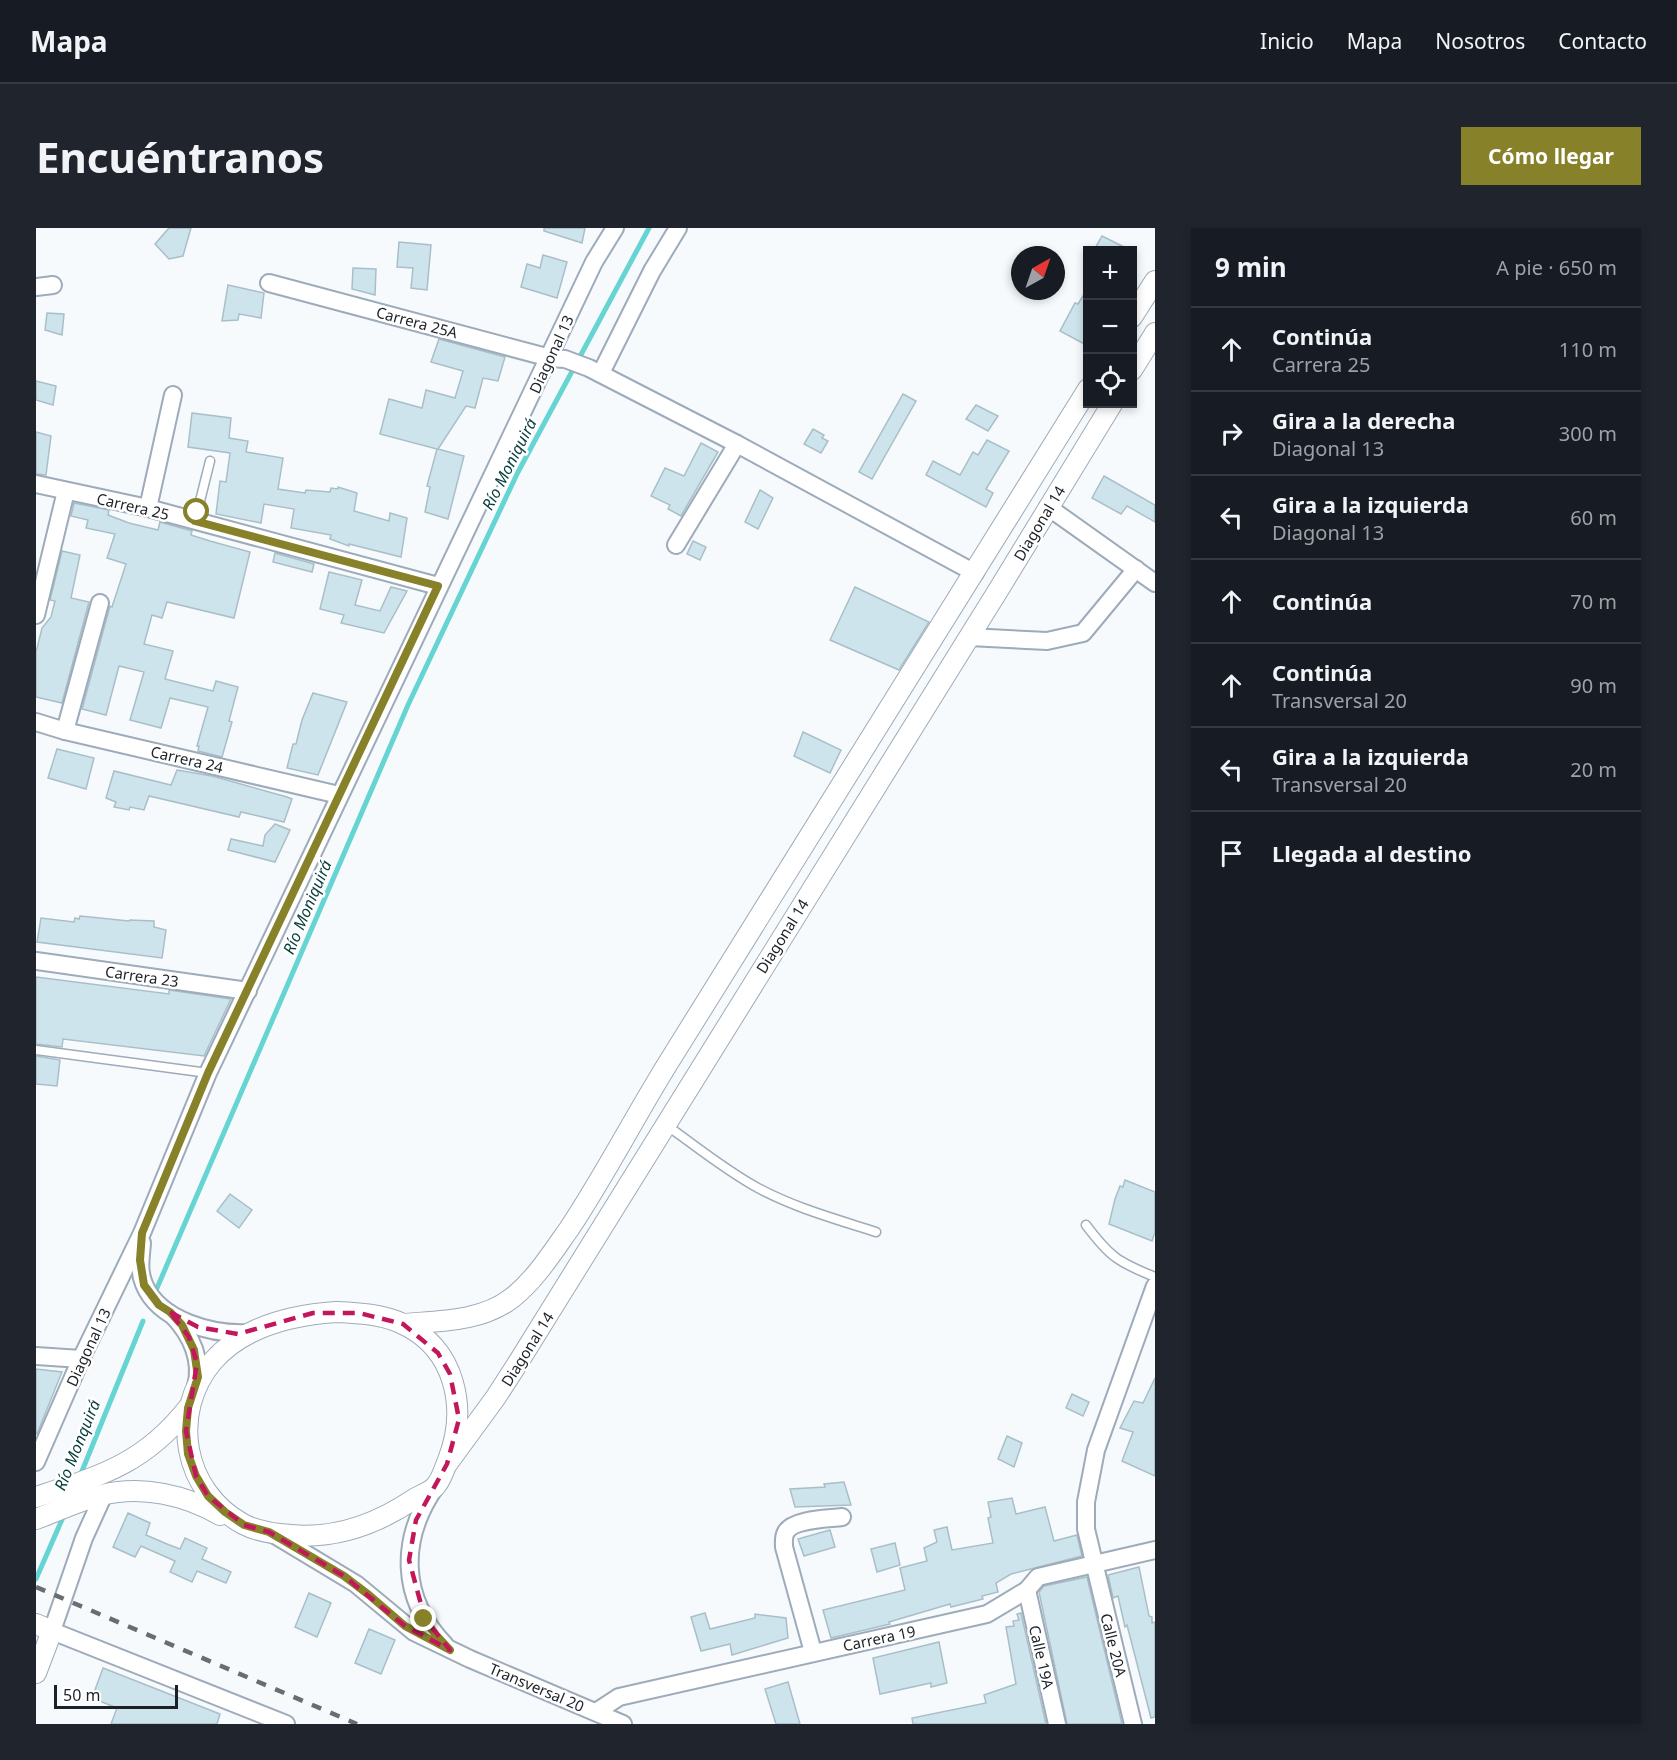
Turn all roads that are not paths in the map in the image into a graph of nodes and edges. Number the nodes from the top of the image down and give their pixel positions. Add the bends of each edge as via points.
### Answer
1 (615, 228) edge
2 (678, 228) edge
3 (1155, 281) edge
4 (269, 283) dead end
5 (1137, 309) edge
6 (1155, 333) edge
7 (557, 358) junction
8 (1137, 362) edge
9 (595, 371) junction
10 (173, 395) dead end
11 (1083, 397) edge
12 (1110, 408) edge
13 (737, 444) junction
14 (210, 461) dead end
15 (36, 484) edge
16 (66, 491) junction
17 (1048, 507) junction
18 (148, 508) junction
19 (195, 521) junction
20 (676, 545) dead end
21 (1136, 569) junction
22 (975, 573) junction
23 (1155, 583) edge
24 (438, 586) junction
25 (100, 603) dead end
26 (36, 615) edge
27 (969, 637) junction
28 (36, 722) edge
29 (65, 731) junction
30 (339, 795) junction
31 (36, 961) edge
32 (248, 991) junction
33 (36, 1050) edge
34 (208, 1073) junction
35 (665, 1125) junction
36 (1086, 1225) dead end
37 (876, 1232) dead end
38 (142, 1233) junction
39 (1155, 1278) edge
40 (1155, 1286) edge
41 (170, 1312) junction
42 (403, 1324) junction
43 (249, 1333) junction
44 (36, 1356) edge
45 (81, 1359) junction
46 (191, 1399) junction
47 (36, 1462) edge
48 (447, 1464) junction
49 (437, 1486) junction
50 (38, 1497) edge
51 (95, 1497) junction
52 (43, 1517) edge
53 (842, 1517) dead end
54 (244, 1525) junction
55 (269, 1532) junction
56 (1155, 1550) edge
57 (1094, 1565) junction
58 (1027, 1590) junction
59 (44, 1627) edge
60 (450, 1650) junction
61 (813, 1653) junction
62 (36, 1673) edge
63 (596, 1712) junction
64 (286, 1724) edge
65 (623, 1724) edge
66 (1057, 1724) edge
67 (1133, 1724) edge

1 - 7 street, Diagonal 13 via 594,262
2 - 9 street
3 - 5 street
4 - 7 street, Carrera 25A
6 - 8 street
7 - 9 street, Carrera 25A
7 - 24 street, Diagonal 13
9 - 13 street, Carrera 25A
10 - 18 street
11 - 22 street, Diagonal 14
12 - 17 street, Diagonal 14
13 - 20 street
13 - 22 street, Carrera 25A
14 - 19 lane
15 - 16 street, Carrera 25
16 - 18 street, Carrera 25
16 - 26 street
17 - 21 street
17 - 27 street, Diagonal 14
18 - 19 street, Carrera 25
19 - 24 street, Carrera 25
21 - 23 street
21 - 27 street via 1083,633 1047,641
22 - 42 street, Diagonal 14 via 556,1248 511,1299 494,1309 454,1320
24 - 30 street, Diagonal 13
25 - 29 street
27 - 35 street, Diagonal 14
28 - 29 street, Carrera 24
29 - 30 street, Carrera 24
30 - 32 street, Diagonal 13
31 - 32 street, Carrera 23
32 - 34 street, Diagonal 13
33 - 34 lane
34 - 38 street, Diagonal 13
35 - 37 lane via 760,1189 795,1206
35 - 48 street, Diagonal 14 via 516,1366
36 - 39 lane via 1112,1256
38 - 41 street, Diagonal 13 via 140,1260 144,1285 159,1305
38 - 45 street, Diagonal 13
40 - 57 street, Calle 20A via 1096,1450 1086,1502 1086,1529
41 - 43 street, Diagonal 13 via 198,1327
41 - 46 street, Diagonal 13 via 182,1325 194,1350 198,1377
42 - 43 street via 359,1313 325,1312 291,1317
42 - 48 street via 438,1353 457,1396 459,1419
43 - 46 street via 214,1360
44 - 45 street
45 - 47 street, Diagonal 13
46 - 50 street via 169,1431 146,1451 90,1480
46 - 54 street via 186,1431 188,1454 196,1476 208,1496
48 - 49 street
49 - 55 street via 358,1528 314,1535
49 - 60 street, Transversal 20 via 416,1520 410,1570 424,1619
51 - 52 street
51 - 54 street via 124,1492 167,1494
51 - 59 street via 84,1538
53 - 61 street via 800,1523 784,1534 784,1547
54 - 55 street
55 - 60 street, Transversal 20 via 356,1584 414,1632
56 - 57 street, Carrera 19
57 - 58 street, Carrera 19 via 1038,1577
57 - 67 street, Calle 20A
58 - 61 street, Carrera 19 via 987,1614
58 - 66 street, Calle 19A
59 - 62 street
59 - 64 street
60 - 63 street, Transversal 20
61 - 63 street, Carrera 19 via 619,1697
63 - 65 street, Transversal 20

